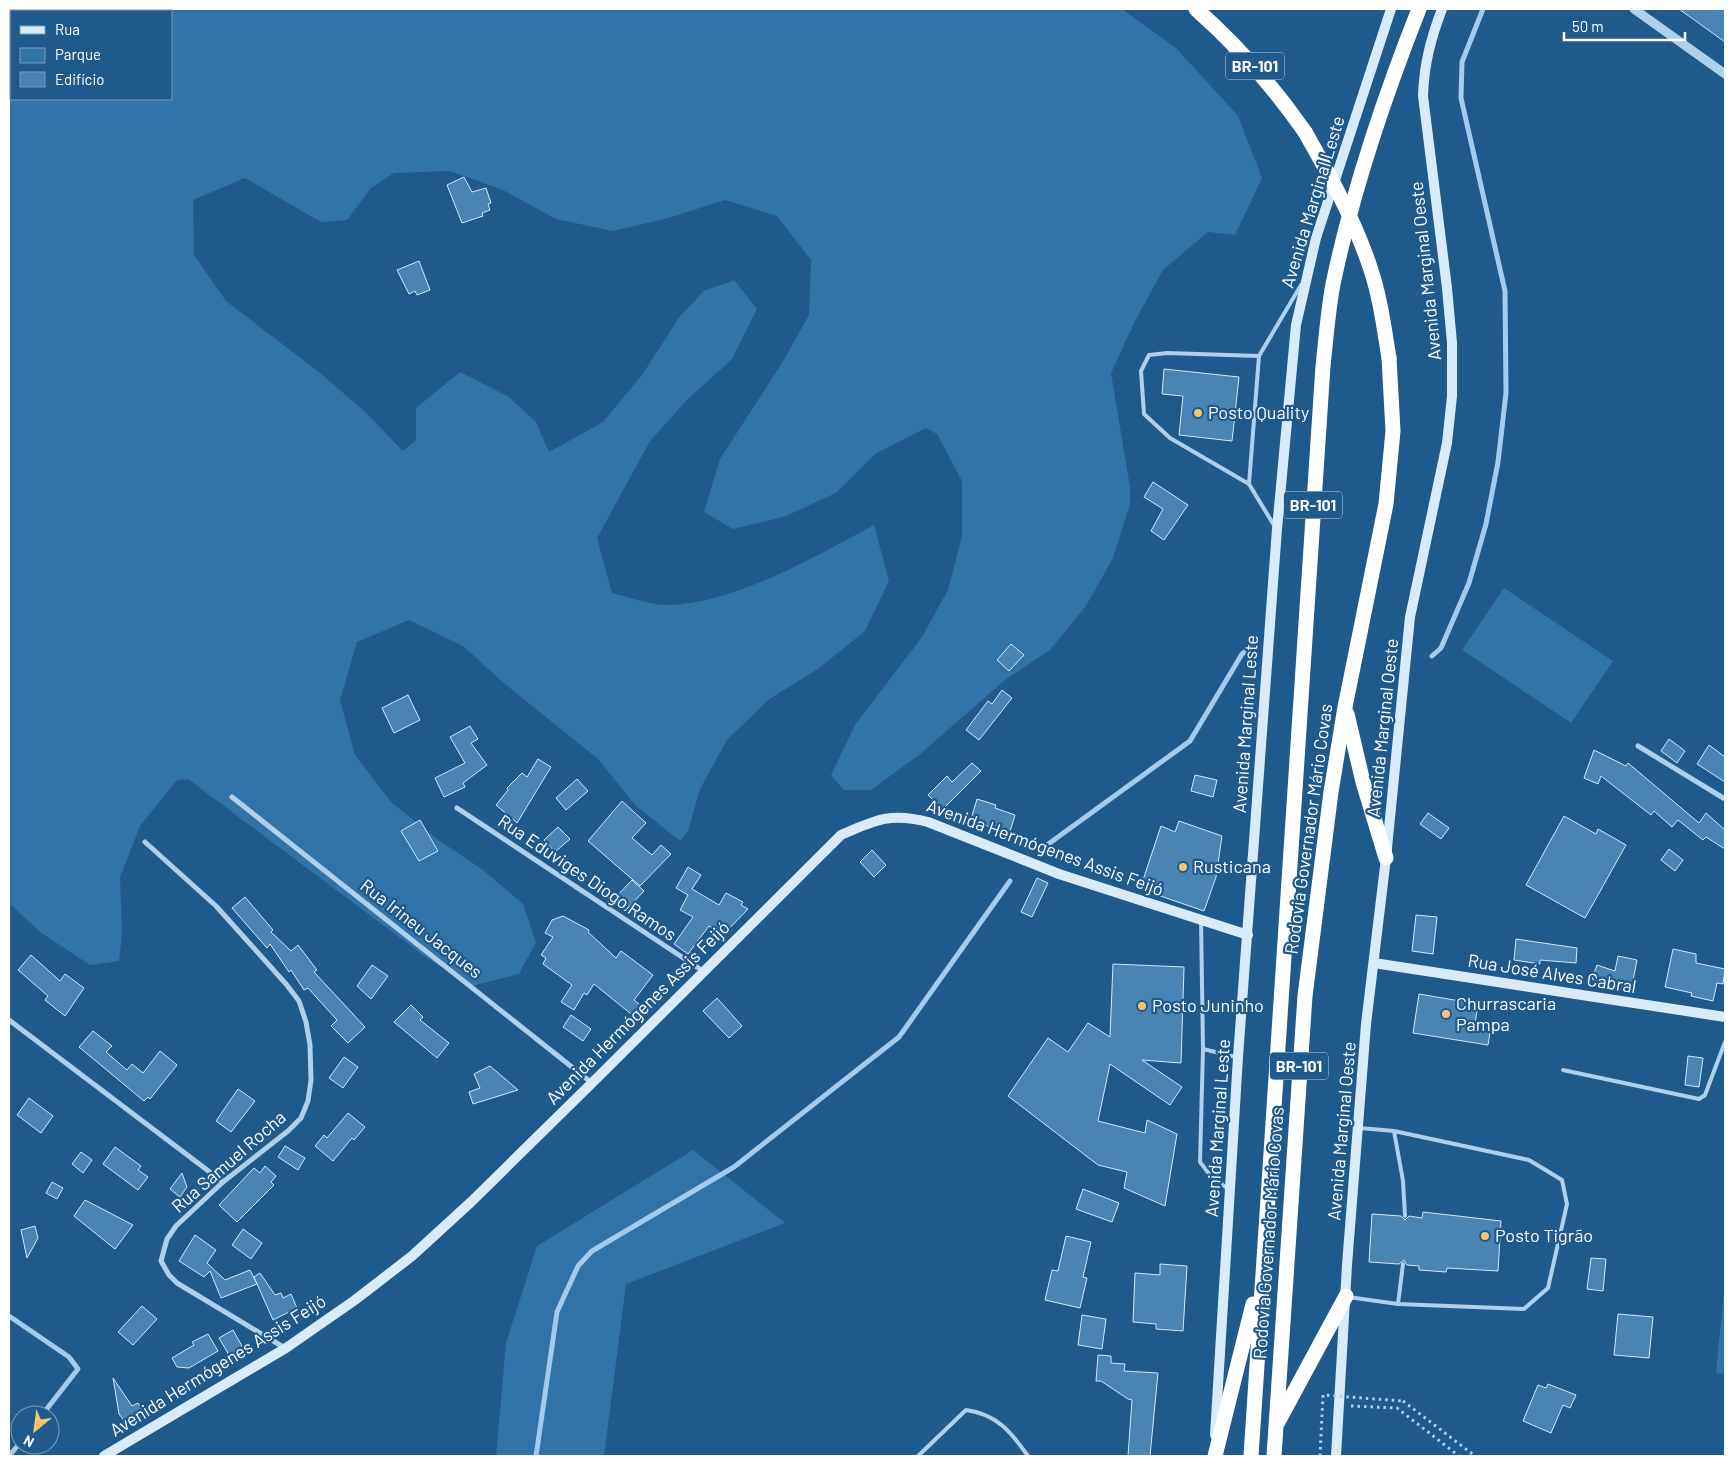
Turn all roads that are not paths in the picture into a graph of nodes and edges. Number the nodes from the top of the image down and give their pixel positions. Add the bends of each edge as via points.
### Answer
1 (1196, 9) edge
2 (1391, 9) edge
3 (1419, 9) edge
4 (1442, 9) edge
5 (1641, 11) edge
6 (1725, 74) edge
7 (1305, 279) junction
8 (1259, 356) junction
9 (1249, 484) junction
10 (1276, 529) junction
11 (1345, 707) junction
12 (1638, 746) dead end
13 (232, 797) dead end
14 (1725, 799) edge
15 (457, 808) dead end
16 (145, 842) dead end
17 (1386, 858) junction
18 (1200, 920) junction
19 (1248, 935) junction
20 (1374, 963) junction
21 (703, 971) junction
22 (1725, 1017) edge
23 (9, 1020) edge
24 (1725, 1042) edge
25 (1203, 1049) junction
26 (1238, 1057) junction
27 (1563, 1070) dead end
28 (592, 1083) junction
29 (1358, 1128) junction
30 (1394, 1131) junction
31 (223, 1182) junction
32 (1230, 1190) junction
33 (1405, 1216) dead end
34 (1403, 1264) dead end
35 (1262, 1269) junction
36 (1346, 1296) junction
37 (1398, 1304) junction
38 (286, 1348) junction
39 (1275, 1428) junction
40 (104, 1456) edge
41 (918, 1456) edge
42 (1028, 1456) edge
43 (1214, 1456) edge
44 (1250, 1456) edge
45 (1274, 1456) edge
46 (1336, 1456) edge

1 - 11 highway, Rodovia Governador Mário Covas / BR-101, bridge via 1251,62 1305,132 1340,194 1368,260 1383,318 1393,431 1386,504
2 - 7 main road, Avenida Marginal Leste
3 - 35 highway, Rodovia Governador Mário Covas / BR-101 via 1348,223 1333,286 1326,340
4 - 17 main road, Avenida Marginal Oeste via 1430,42 1423,96 1448,288 1452,396 1447,442 1410,617
5 - 6 street
7 - 8 lane
7 - 10 main road, Avenida Marginal Leste via 1296,325
8 - 9 lane
8 - 9 lane via 1149,355 1141,371 1144,414 1170,438
9 - 10 lane
10 - 19 main road, Avenida Marginal Leste
11 - 17 highway
11 - 39 highway, Rodovia Governador Mário Covas / BR-101 via 1305,996
12 - 14 street
13 - 28 street, Rua Irineu Jacques
15 - 21 street, Rua Eduviges Diogo Ramos
16 - 31 street, Rua Samuel Rocha via 231,922 299,1000 306,1022 311,1080 301,1118
17 - 20 main road, Avenida Marginal Oeste
18 - 19 main road, Avenida Hermógenes Assis Feijó
18 - 21 main road, Avenida Hermógenes Assis Feijó via 1059,874 928,822 907,816 884,817 841,835
18 - 25 lane
19 - 26 main road, Avenida Marginal Leste
20 - 22 main road, Rua José Alves Cabral
20 - 29 main road, Avenida Marginal Oeste
21 - 28 main road, Avenida Hermógenes Assis Feijó
23 - 31 street
24 - 27 lane via 1705,1095 1699,1099
25 - 26 lane
25 - 32 lane via 1200,1162 1210,1175
26 - 32 main road, Avenida Marginal Leste
28 - 38 main road, Avenida Hermógenes Assis Feijó via 412,1256
29 - 30 lane
29 - 36 main road, Avenida Marginal Oeste
30 - 33 lane via 1403,1181
30 - 37 lane via 1530,1160 1562,1180 1567,1204 1548,1288 1524,1309
31 - 38 street, Rua Samuel Rocha via 176,1226 167,1239 162,1261 177,1283
32 - 43 main road, Avenida Marginal Leste
34 - 37 lane
35 - 43 highway
35 - 44 highway, Rodovia Governador Mário Covas / BR-101
36 - 37 lane
36 - 39 highway
36 - 46 main road, Avenida Marginal Oeste
38 - 40 main road, Avenida Hermógenes Assis Feijó
39 - 45 highway, Rodovia Governador Mário Covas / BR-101
41 - 42 lane via 966,1410 983,1412 1010,1431

